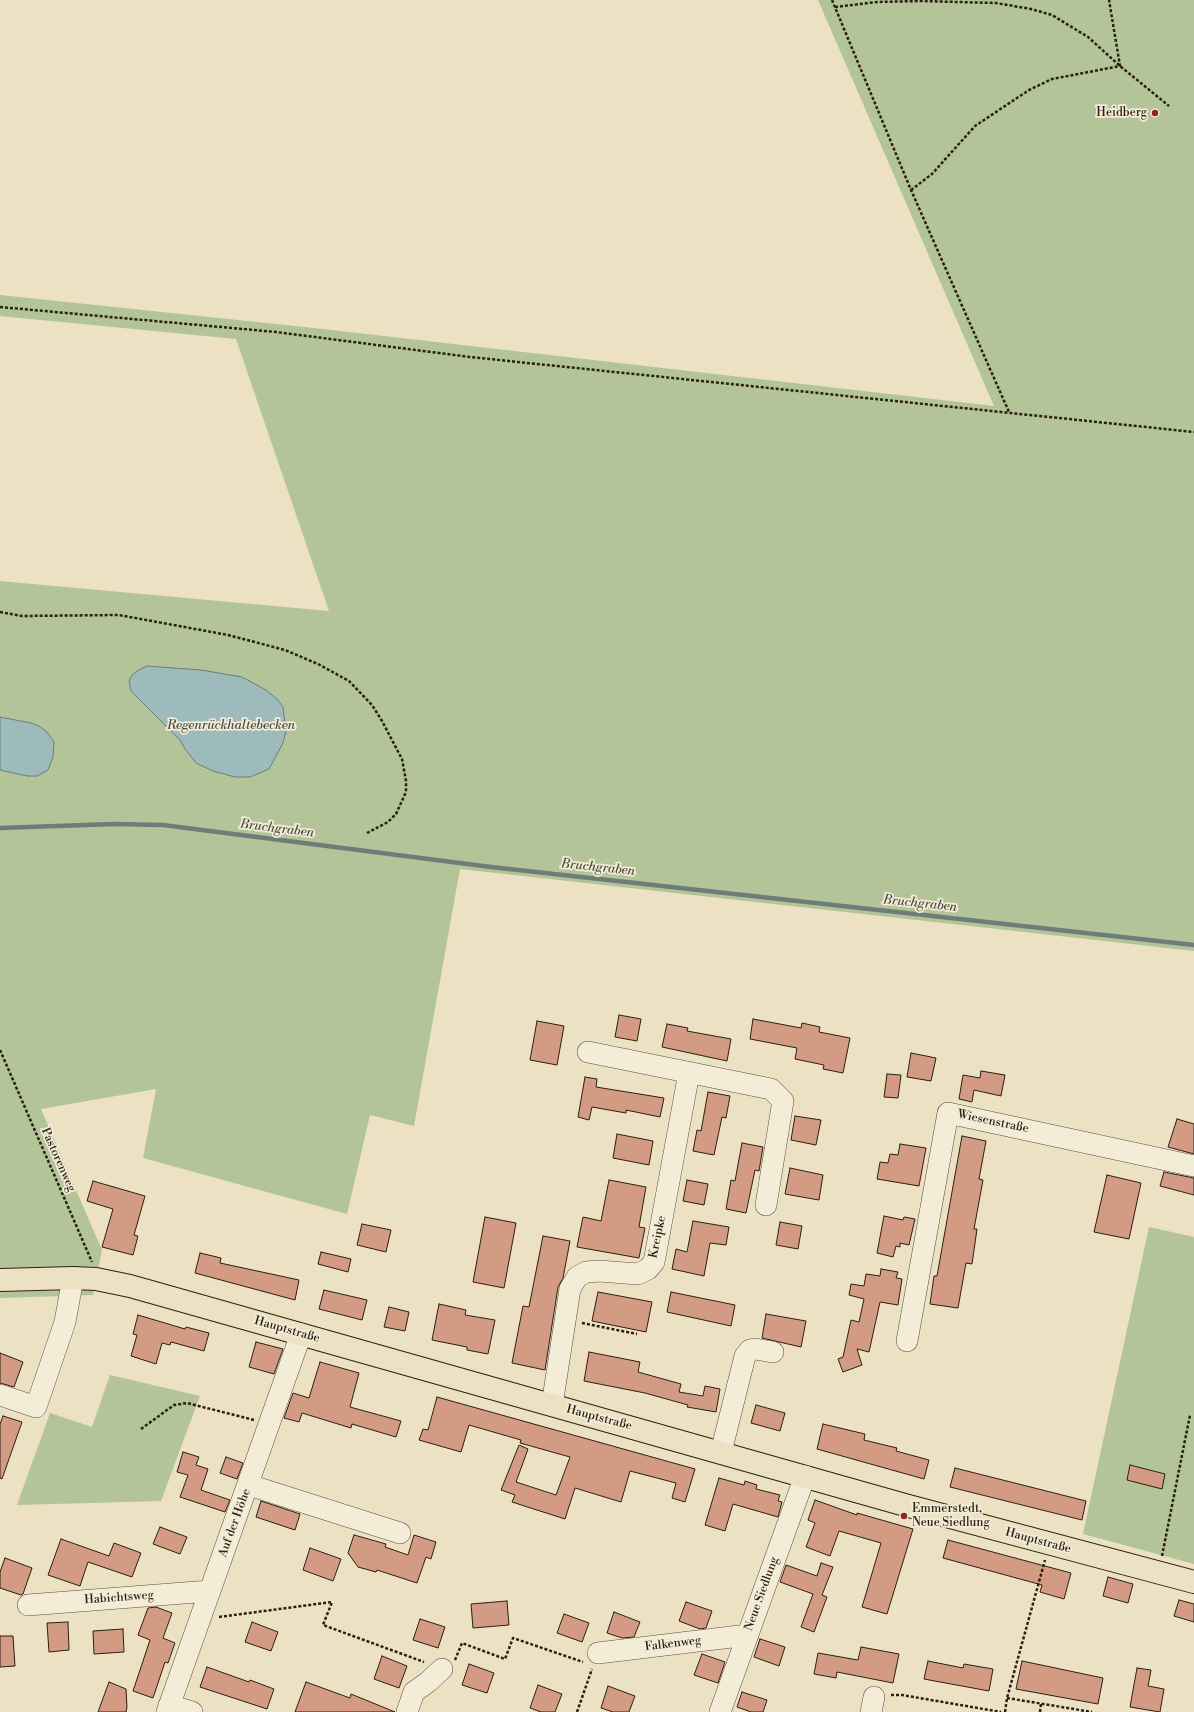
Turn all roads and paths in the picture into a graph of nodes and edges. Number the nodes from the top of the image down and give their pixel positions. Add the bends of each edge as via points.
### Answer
1 (832, 0) edge
2 (1109, 0) edge
3 (835, 7) junction
4 (1120, 66) junction
5 (1169, 106) dead end
6 (911, 190) junction
7 (0, 307) edge
8 (1009, 413) junction
9 (1194, 432) edge
10 (0, 612) edge
11 (367, 833) dead end
12 (0, 1050) edge
13 (588, 1052) dead end
14 (689, 1073) junction
15 (1194, 1166) edge
16 (766, 1205) dead end
17 (73, 1278) junction
18 (96, 1279) junction
19 (0, 1280) edge
20 (565, 1320) junction
21 (301, 1334) junction
22 (637, 1334) dead end
23 (907, 1341) dead end
24 (773, 1352) dead end
25 (2, 1401) edge
26 (552, 1405) junction
27 (1190, 1415) dead end
28 (270, 1424) junction
29 (141, 1429) dead end
30 (721, 1452) junction
31 (805, 1476) junction
32 (249, 1485) junction
33 (400, 1533) dead end
34 (1049, 1544) junction
35 (1159, 1573) junction
36 (1194, 1582) edge
37 (210, 1591) junction
38 (28, 1605) dead end
39 (200, 1620) junction
40 (748, 1635) junction
41 (595, 1659) junction
42 (435, 1675) junction
43 (1007, 1698) junction
44 (872, 1704) edge
45 (1041, 1704) junction
46 (168, 1708) edge
47 (192, 1712) edge
48 (407, 1712) edge
49 (577, 1712) edge
50 (720, 1712) edge
51 (1001, 1712) edge
52 (1005, 1712) edge
53 (1040, 1712) edge
54 (1092, 1712) edge

1 - 3 path
2 - 4 path
3 - 4 path via 921,0 996,3 1031,9 1070,25 1088,37
3 - 6 path
4 - 5 path
4 - 6 path via 1052,79 1029,90 975,126 932,174
6 - 8 path
7 - 8 path via 276,332 470,357
8 - 9 path
10 - 11 path via 22,616 119,615 228,635 286,650 350,681 372,705 382,721 405,771 406,792 396,814 388,822
12 - 18 path, Pastorenweg via 80,1232
13 - 14 street
14 - 16 street via 771,1089 783,1101
14 - 20 street, Kreipke via 654,1262 638,1274 599,1271 586,1272 577,1277 570,1289
15 - 23 street, Wiesenstraße via 948,1113
17 - 18 main road, Hauptstraße
17 - 19 main road, Hauptstraße
17 - 25 street via 65,1322 36,1407
18 - 21 main road, Hauptstraße via 130,1286
20 - 22 path
20 - 26 street, Kreipke
21 - 26 main road, Hauptstraße
21 - 28 street, Auf der Höhe
24 - 30 street via 754,1349 745,1356
26 - 30 main road, Hauptstraße
27 - 35 path
28 - 29 path via 187,1403 174,1405
28 - 32 street, Auf der Höhe
30 - 31 main road, Hauptstraße
31 - 34 main road, Hauptstraße
31 - 40 street, Neue Siedlung
32 - 33 street
32 - 37 street, Auf der Höhe
34 - 35 main road, Hauptstraße
34 - 43 path
35 - 36 main road, Hauptstraße
37 - 38 street, Habichtsweg
37 - 39 street, Auf der Höhe
39 - 42 path via 332,1602 323,1625
39 - 46 street, Auf der Höhe
40 - 41 street, Falkenweg
40 - 50 street, Neue Siedlung
41 - 42 path via 513,1638 505,1659 462,1643 451,1672
41 - 49 path
42 - 48 street via 414,1692
43 - 45 path
43 - 52 path
44 - 51 path via 902,1695
45 - 53 path
45 - 54 path
46 - 47 street

